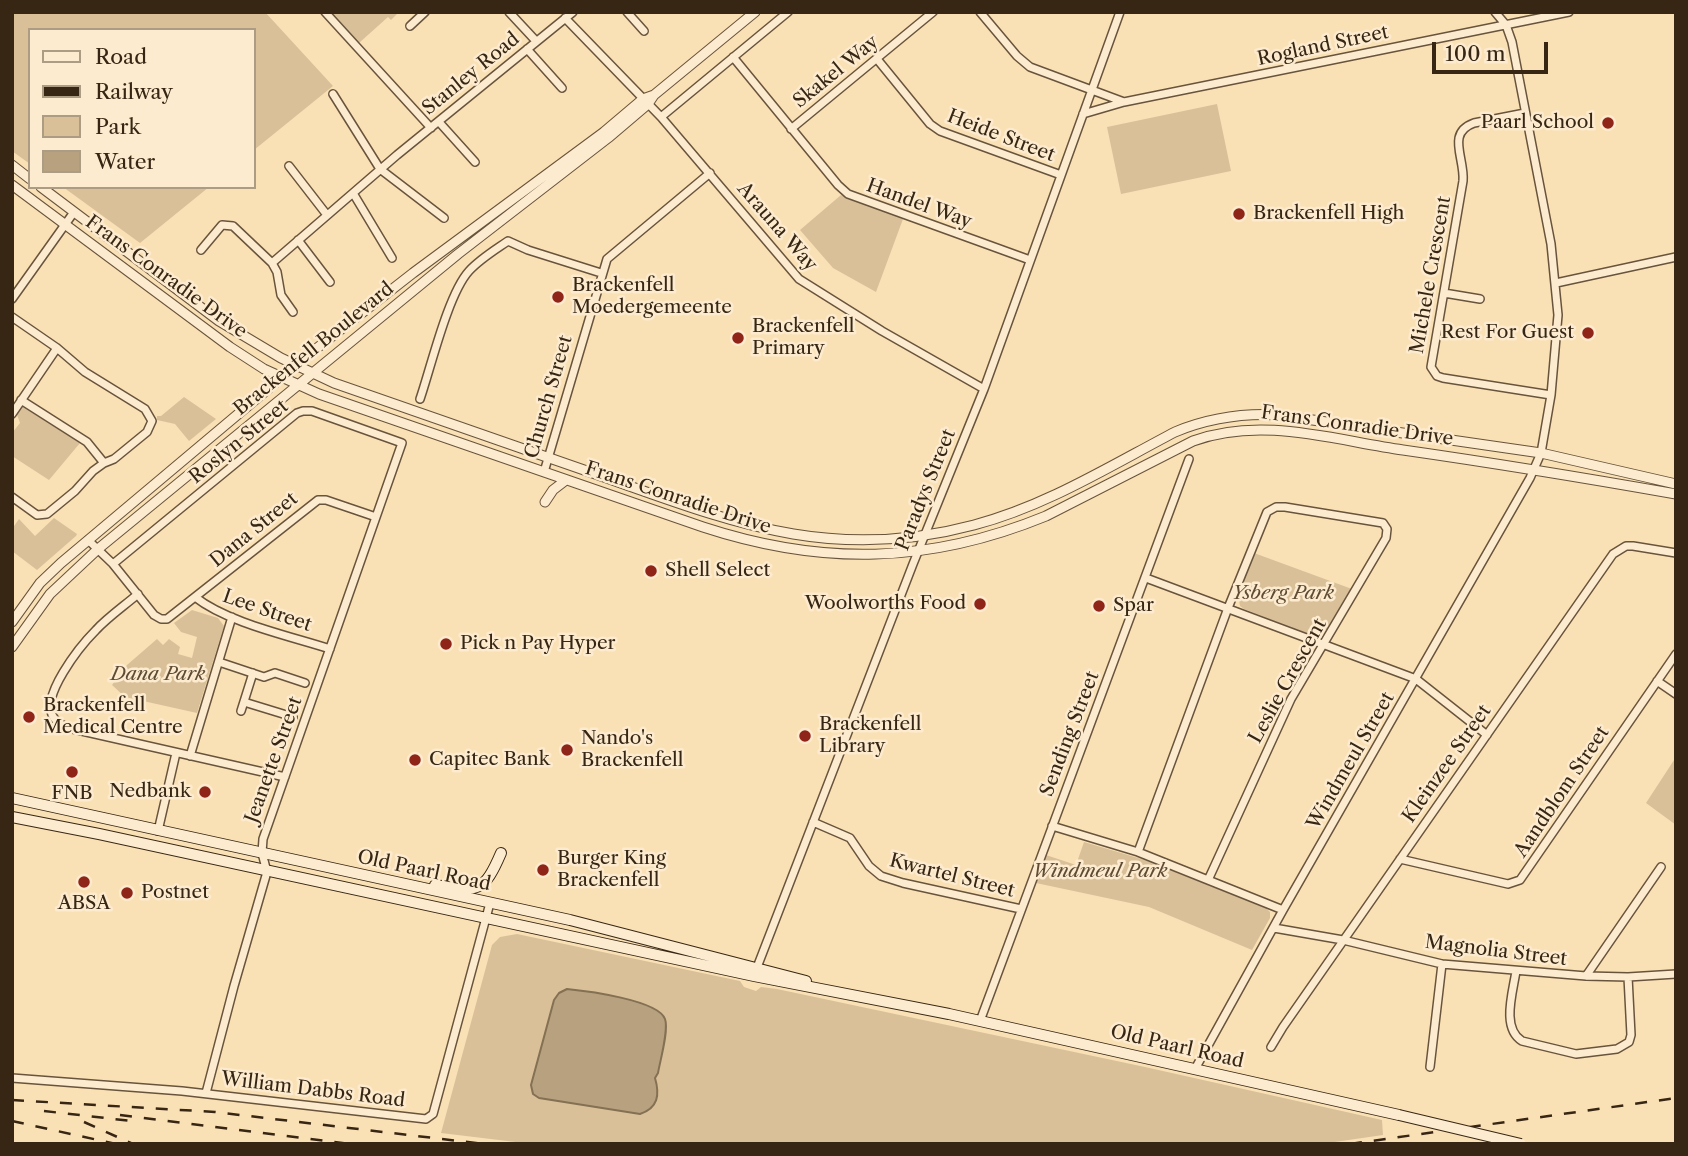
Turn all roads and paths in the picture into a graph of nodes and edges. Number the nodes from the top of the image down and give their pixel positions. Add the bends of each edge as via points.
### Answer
1 (325, 12) edge
2 (425, 12) edge
3 (509, 12) edge
4 (573, 12) edge
5 (627, 12) edge
6 (755, 12) edge
7 (788, 12) edge
8 (933, 12) edge
9 (981, 12) edge
10 (1120, 12) edge
11 (1495, 12) edge
12 (1569, 12) edge
13 (565, 18) junction
14 (1506, 25) junction
15 (410, 26) dead end
16 (644, 31) dead end
17 (536, 41) junction
18 (527, 48) junction
19 (733, 57) junction
20 (877, 59) junction
21 (562, 88) dead end
22 (1092, 90) junction
23 (333, 94) dead end
24 (646, 102) junction
25 (1125, 102) junction
26 (1525, 113) junction
27 (1083, 114) junction
28 (662, 117) junction
29 (439, 121) junction
30 (431, 128) junction
31 (791, 129) junction
32 (475, 162) dead end
33 (12, 165) edge
34 (289, 166) dead end
35 (380, 169) junction
36 (710, 173) junction
37 (1061, 176) junction
38 (28, 177) edge
39 (12, 185) edge
40 (44, 189) edge
41 (353, 192) junction
42 (74, 212) junction
43 (327, 215) junction
44 (444, 218) dead end
45 (65, 225) junction
46 (298, 240) junction
47 (201, 250) dead end
48 (1676, 257) edge
49 (392, 258) dead end
50 (1030, 260) junction
51 (272, 263) junction
52 (601, 273) junction
53 (330, 282) dead end
54 (1556, 283) junction
55 (1444, 293) junction
56 (12, 299) edge
57 (1480, 299) dead end
58 (293, 312) dead end
59 (12, 317) edge
60 (57, 348) junction
61 (298, 366) junction
62 (313, 373) junction
63 (284, 378) junction
64 (299, 384) junction
65 (984, 388) junction
66 (1551, 396) junction
67 (420, 399) dead end
68 (21, 401) junction
69 (12, 414) edge
70 (402, 443) joint
71 (1541, 453) junction
72 (548, 458) junction
73 (1189, 459) dead end
74 (104, 463) junction
75 (1535, 469) junction
76 (544, 472) junction
77 (566, 480) junction
78 (1676, 484) edge
79 (1676, 494) edge
80 (12, 497) edge
81 (545, 502) dead end
82 (376, 517) junction
83 (925, 536) junction
84 (88, 540) junction
85 (98, 549) junction
86 (918, 551) junction
87 (1676, 553) edge
88 (113, 564) junction
89 (1146, 578) junction
90 (138, 594) junction
91 (195, 597) junction
92 (1228, 608) junction
93 (232, 617) junction
94 (12, 622) edge
95 (1325, 645) junction
96 (12, 647) edge
97 (330, 649) junction
98 (1676, 654) edge
99 (219, 662) junction
100 (253, 673) junction
101 (1416, 679) junction
102 (1657, 681) junction
103 (305, 683) dead end
104 (1676, 694) edge
105 (244, 702) junction
106 (241, 711) dead end
107 (293, 718) dead end
108 (1487, 734) junction
109 (176, 753) junction
110 (190, 756) junction
111 (285, 777) junction
112 (12, 798) edge
113 (12, 817) edge
114 (813, 821) junction
115 (1052, 826) junction
116 (158, 831) junction
117 (1138, 852) junction
118 (262, 853) junction
119 (501, 853) dead end
120 (1400, 859) junction
121 (1661, 867) dead end
122 (267, 872) junction
123 (1209, 878) junction
124 (403, 884) junction
125 (490, 903) junction
126 (1021, 909) junction
127 (1283, 910) junction
128 (487, 917) junction
129 (1274, 928) junction
130 (1343, 940) junction
131 (1442, 964) junction
132 (1516, 971) junction
133 (755, 972) junction
134 (1676, 974) edge
135 (1586, 976) junction
136 (1628, 978) junction
137 (980, 1021) junction
138 (1271, 1047) dead end
139 (1430, 1067) dead end
140 (1195, 1069) junction
141 (12, 1078) edge
142 (206, 1093) junction
143 (1521, 1144) edge

1 - 30 street
2 - 15 street
3 - 17 street
4 - 13 street, Stanley Road
5 - 16 street
6 - 24 street, Brackenfell Boulevard
7 - 19 street
8 - 20 street, Skakel Way
9 - 22 street via 1030,68
10 - 22 street, Paradys Street
11 - 14 street
12 - 14 street, Rogland Street
13 - 17 street, Stanley Road
13 - 24 street
14 - 25 street, Rogland Street
14 - 26 street, Windmeul Street
17 - 18 street, Stanley Road
18 - 21 street
18 - 29 street, Stanley Road
19 - 28 street
19 - 31 street, Handel Way
20 - 31 street, Skakel Way
20 - 37 street, Heide Street via 935,128
22 - 25 street
22 - 27 street, Paradys Street
23 - 35 street
24 - 28 street, Arauna Way
24 - 61 street, Brackenfell Boulevard via 413,273
24 - 62 street, Brackenfell Boulevard via 608,138
25 - 27 street, Rogland Street
26 - 54 street, Windmeul Street
26 - 55 street, Michele Crescent via 1466,125 1459,133 1463,181
27 - 37 street, Paradys Street
28 - 36 street, Arauna Way
29 - 30 street, Stanley Road
29 - 32 street
30 - 35 street, Stanley Road
31 - 50 street, Handel Way via 848,194
33 - 38 street
34 - 43 street
35 - 41 street, Stanley Road
35 - 44 street
36 - 52 street, Church Street via 611,255
36 - 65 street, Arauna Way via 803,283
37 - 50 street, Paradys Street
39 - 45 street, Frans Conradie Drive
40 - 42 street, Frans Conradie Drive
41 - 43 street, Stanley Road
41 - 49 street
42 - 45 street
42 - 61 street, Frans Conradie Drive via 219,321
43 - 46 street, Stanley Road
45 - 56 street
45 - 63 street, Frans Conradie Drive via 230,348
46 - 51 street, Stanley Road
46 - 53 street
47 - 51 street via 218,228 229,224
48 - 54 street
50 - 65 street, Paradys Street
51 - 58 street via 281,295
52 - 67 street via 508,241 475,265 460,283
52 - 72 street, Church Street
54 - 66 street, Windmeul Street
55 - 57 street
55 - 66 street, Michele Crescent via 1431,361 1437,376
59 - 60 street
60 - 68 street
60 - 74 street via 152,418 147,432
61 - 62 street, Frans Conradie Drive
61 - 63 street, Brackenfell Boulevard
62 - 64 street, Brackenfell Boulevard
62 - 72 street, Frans Conradie Drive
63 - 64 street, Frans Conradie Drive
63 - 84 street, Brackenfell Boulevard
64 - 76 street, Frans Conradie Drive
64 - 85 street, Brackenfell Boulevard
65 - 83 street, Paradys Street
66 - 71 street, Windmeul Street
68 - 69 street
68 - 74 street via 90,445
70 - 82 street, Jeanette Street
70 - 88 street, Roslyn Street via 303,411
71 - 75 street, Windmeul Street
71 - 78 street, Frans Conradie Drive
71 - 83 street, Frans Conradie Drive via 1278,415 1230,416 1175,432 1021,510
72 - 76 street, Church Street
72 - 83 street, Frans Conradie Drive via 756,528 837,540
73 - 89 street, Sending Street
74 - 80 street via 47,514 37,515
75 - 79 street, Frans Conradie Drive
75 - 86 street, Frans Conradie Drive via 1298,432 1264,428 1226,431 1174,449 1020,526
75 - 101 street, Windmeul Street
76 - 77 street, Frans Conradie Drive
77 - 81 street
77 - 86 street, Frans Conradie Drive via 762,545 819,554
82 - 91 street, Dana Street via 318,500
82 - 97 street, Jeanette Street
83 - 86 street, Paradys Street
84 - 85 street
84 - 94 street, Brackenfell Boulevard via 40,583
85 - 88 street
85 - 96 street, Brackenfell Boulevard via 50,594
86 - 114 street, Paradys Street
87 - 108 street, Kleinzee Street via 1626,546 1613,554
88 - 90 street
89 - 92 street
89 - 115 street, Sending Street
90 - 91 street, Dana Street via 161,619 171,617
90 - 109 street via 96,630 69,664 49,706 54,718 73,729
91 - 93 street, Lee Street
92 - 95 street
92 - 95 street, Leslie Crescent via 1270,509 1284,507 1383,523 1386,538
92 - 117 street, Leslie Crescent
93 - 97 street, Lee Street
93 - 99 street
95 - 101 street
95 - 123 street, Leslie Crescent via 1291,699
97 - 111 street, Jeanette Street
98 - 102 street, Aandblom Street
99 - 100 street
99 - 110 street
100 - 103 street via 264,677 275,673
100 - 105 street
101 - 108 street
101 - 127 street, Windmeul Street
102 - 104 street
102 - 120 street, Aandblom Street via 1520,880 1508,884
105 - 106 street
105 - 107 street
108 - 120 street, Kleinzee Street
109 - 110 street
109 - 116 street
110 - 111 street
111 - 118 street, Jeanette Street via 262,839
112 - 116 main road, Old Paarl Road
113 - 122 main road, Old Paarl Road
114 - 126 street, Kwartel Street via 850,838 881,876
114 - 133 street, Paradys Street
115 - 117 street
115 - 126 street, Sending Street
116 - 118 main road, Old Paarl Road
117 - 123 street
118 - 122 street, Jeanette Street
118 - 124 main road, Old Paarl Road
119 - 124 main road via 489,877 472,890
120 - 130 street, Kleinzee Street
121 - 135 street
122 - 128 main road, Old Paarl Road
122 - 142 street
123 - 127 street
124 - 125 main road, Old Paarl Road
125 - 128 street, William Dabbs Road
125 - 133 main road, Old Paarl Road via 570,920
126 - 137 street, Sending Street
127 - 129 street, Windmeul Street
128 - 133 main road, Old Paarl Road
128 - 142 street, William Dabbs Road via 430,1117
129 - 130 street, Magnolia Street
129 - 140 street, Windmeul Street
130 - 131 street, Magnolia Street
130 - 138 street, Kleinzee Street
131 - 132 street, Magnolia Street
131 - 139 street
132 - 135 street, Magnolia Street
132 - 136 street via 1510,1018 1516,1037 1576,1054 1617,1049 1629,1042
133 - 137 main road, Old Paarl Road
134 - 136 street, Magnolia Street
135 - 136 street, Magnolia Street
137 - 140 main road, Old Paarl Road
140 - 143 main road, Old Paarl Road, bridge
141 - 142 street, William Dabbs Road

